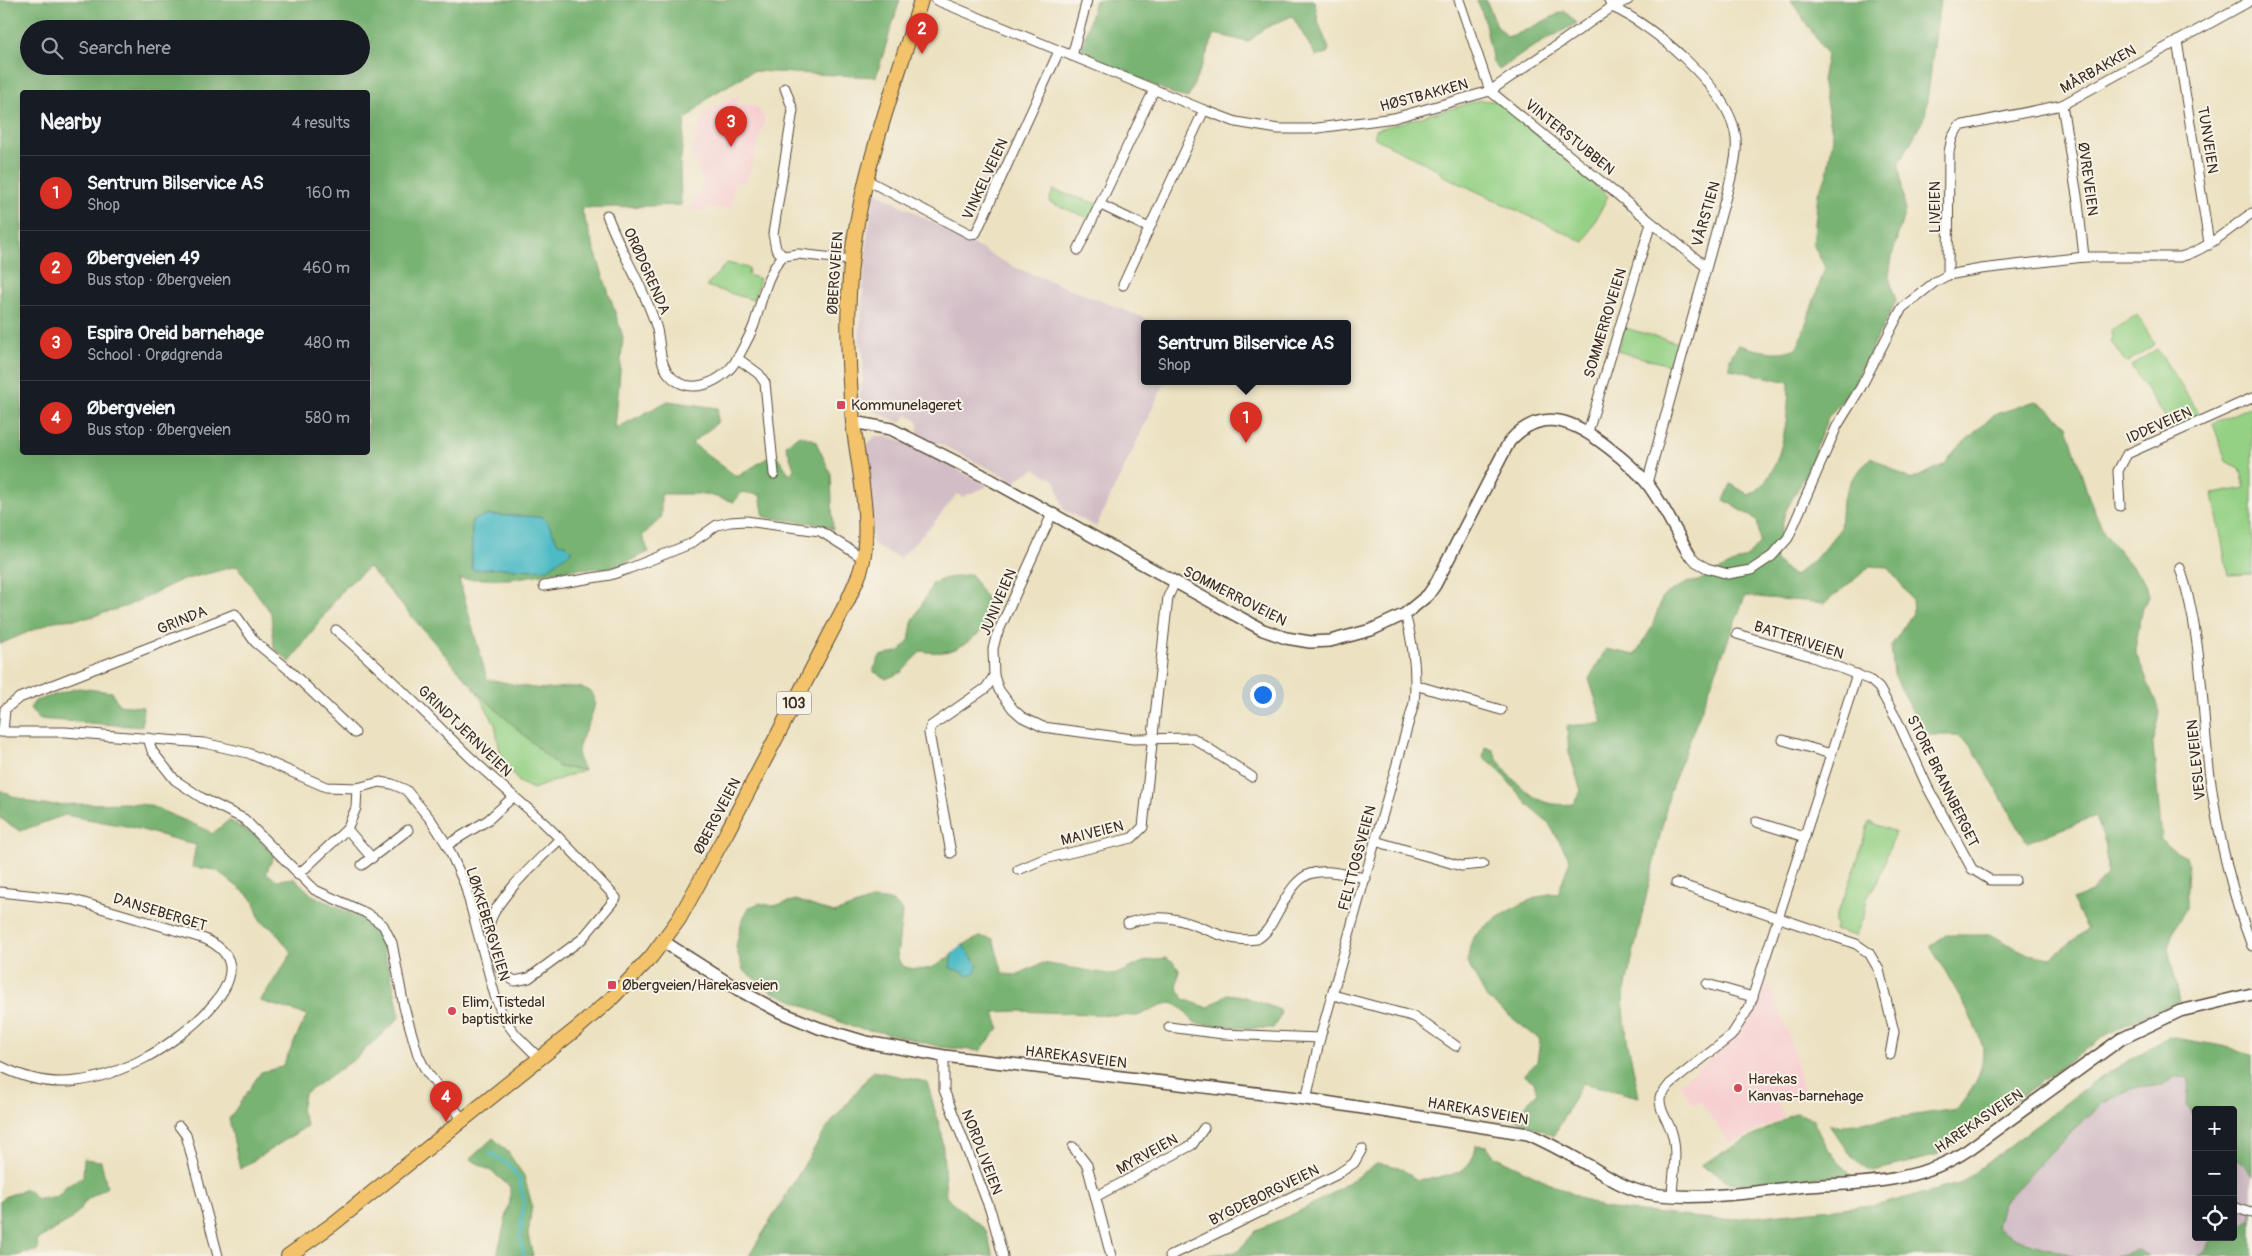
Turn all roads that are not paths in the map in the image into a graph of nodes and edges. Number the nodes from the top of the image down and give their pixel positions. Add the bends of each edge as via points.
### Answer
1 (922, 0) edge
2 (936, 0) edge
3 (1087, 0) edge
4 (1460, 0) edge
5 (1628, 0) edge
6 (2252, 0) edge
7 (1611, 3) edge
8 (2177, 41) junction
9 (1059, 51) junction
10 (1072, 56) junction
11 (785, 88) dead end
12 (1154, 90) junction
13 (1490, 91) junction
14 (2062, 105) junction
15 (1204, 110) junction
16 (1952, 138) joint
17 (865, 179) junction
18 (1101, 204) junction
19 (2252, 212) edge
20 (607, 215) dead end
21 (1652, 223) junction
22 (1149, 228) junction
23 (2209, 243) junction
24 (1078, 250) dead end
25 (783, 256) junction
26 (2084, 257) junction
27 (852, 260) junction
28 (1705, 266) junction
29 (1948, 275) junction
30 (1124, 285) dead end
31 (737, 358) junction
32 (2252, 398) edge
33 (853, 422) junction
34 (1588, 432) junction
35 (774, 474) dead end
36 (1647, 483) junction
37 (2120, 506) dead end
38 (1052, 514) junction
39 (1689, 554) joint
40 (863, 558) junction
41 (2180, 568) dead end
42 (1175, 582) junction
43 (544, 586) dead end
44 (1405, 614) junction
45 (336, 630) dead end
46 (1737, 634) dead end
47 (1857, 674) junction
48 (994, 676) junction
49 (1416, 685) junction
50 (1501, 710) dead end
51 (1, 732) edge
52 (354, 733) dead end
53 (148, 738) junction
54 (1153, 740) junction
55 (1783, 740) dead end
56 (1831, 754) junction
57 (1252, 777) dead end
58 (357, 788) junction
59 (513, 797) junction
60 (1756, 822) dead end
61 (347, 829) junction
62 (408, 830) dead end
63 (1805, 837) junction
64 (560, 839) junction
65 (1375, 840) junction
66 (447, 845) junction
67 (951, 853) dead end
68 (372, 858) junction
69 (1483, 864) dead end
70 (362, 865) dead end
71 (1018, 870) dead end
72 (298, 875) junction
73 (1366, 878) junction
74 (2015, 880) dead end
75 (1676, 883) dead end
76 (0, 892) edge
77 (1779, 918) junction
78 (1128, 923) dead end
79 (664, 942) junction
80 (2252, 946) edge
81 (1707, 984) dead end
82 (1333, 994) junction
83 (2252, 994) edge
84 (1754, 997) junction
85 (1169, 1027) dead end
86 (1320, 1038) junction
87 (1456, 1046) dead end
88 (1890, 1055) dead end
89 (944, 1056) junction
90 (540, 1058) junction
91 (0, 1066) edge
92 (1306, 1099) junction
93 (463, 1120) junction
94 (179, 1126) dead end
95 (1204, 1128) dead end
96 (1073, 1147) dead end
97 (1362, 1149) dead end
98 (1672, 1195) junction
99 (1097, 1196) junction
100 (2237, 1208) edge
101 (2252, 1212) edge
102 (218, 1256) edge
103 (288, 1256) edge
104 (1003, 1256) edge
105 (1111, 1256) edge
106 (1170, 1256) edge

1 - 17 main road, ØBERGVEIEN / 103
2 - 9 street, HØSTBAKKEN
3 - 10 street
4 - 13 street
5 - 7 street, HØSTBAKKEN
6 - 8 street, MÅRBAKKEN
7 - 13 street, HØSTBAKKEN
7 - 28 street, VÅRSTIEN via 1649,28 1696,70 1714,92 1733,126 1736,143 1733,170
8 - 14 street, MÅRBAKKEN
8 - 23 street, TUNVEIEN
9 - 10 street, HØSTBAKKEN
9 - 17 street, VINKELVEIEN via 976,233 970,234
10 - 12 street, HØSTBAKKEN
11 - 25 street via 793,110 773,234 776,249
12 - 15 street, HØSTBAKKEN
12 - 18 street
13 - 15 street, HØSTBAKKEN via 1394,118 1310,129 1256,127
13 - 21 street, VINTERSTUBBEN
14 - 16 street, MÅRBAKKEN via 1959,126
14 - 26 street, ØVREVEIEN
15 - 22 street
16 - 29 street, LIVEIEN via 1949,152
17 - 27 main road, ØBERGVEIEN / 103
18 - 22 street
18 - 24 street
19 - 23 street
20 - 31 street, ORØDGRENDA via 656,326 663,363 675,380 685,385 705,385 724,376
21 - 28 street, VINTERSTUBBEN
21 - 34 street, SOMMERROVEIEN
22 - 30 street
23 - 26 street via 2190,255 2180,257
25 - 27 street via 798,254
25 - 31 street, ORØDGRENDA via 771,273 753,328
26 - 29 street
27 - 33 main road, ØBERGVEIEN / 103 via 848,332
28 - 36 street, VÅRSTIEN
29 - 39 street via 1921,290 1902,308 1837,426 1788,538 1772,556 1751,570 1728,574 1707,568
31 - 35 street via 759,374 764,384
32 - 37 street, IDDEVEIEN via 2127,454 2118,471
33 - 38 street, SOMMERROVEIEN via 891,429
33 - 40 main road, ØBERGVEIEN / 103 via 865,525
34 - 36 street, SOMMERROVEIEN via 1621,457
34 - 44 street, SOMMERROVEIEN via 1576,425 1548,420 1516,433 1435,585
36 - 39 street, SOMMERROVEIEN
38 - 42 street, SOMMERROVEIEN
38 - 48 street, JUNIVEIEN via 996,637 992,656
40 - 43 street via 820,531 746,521 730,522 717,525 690,544 628,570
40 - 79 main road, ØBERGVEIEN / 103 via 848,600 727,832
41 - 80 street, VESLEVEIEN via 2189,596 2198,652 2218,831 2236,901
42 - 44 street, SOMMERROVEIEN via 1263,630 1310,642 1330,641 1370,630
42 - 54 street, MAIVEIEN via 1168,597
44 - 49 street, FELTTOGSVEIEN
45 - 59 street, GRINDTJERNVEIEN via 376,663
46 - 47 street, BATTERIVEIEN
47 - 56 street, BATTERIVEIEN
47 - 74 street, STORE BRANNBERGET via 1870,680 1883,695 1972,869 1990,880
48 - 54 street via 1006,701 1032,723 1055,729
48 - 67 street via 986,688 931,726 929,733
49 - 50 street
49 - 65 street, FELTTOGSVEIEN via 1412,715
51 - 52 street, GRINDA via 5,709 19,698 235,614 255,642
51 - 53 street, LØKKEBERGVEIEN via 65,732
53 - 58 street, LØKKEBERGVEIEN via 231,748 277,764 326,787
53 - 72 street via 152,752 175,780 244,819
54 - 57 street via 1193,738
54 - 71 street, MAIVEIEN via 1143,828 1138,834 1044,859
55 - 56 street
56 - 63 street, BATTERIVEIEN
58 - 61 street via 356,808
58 - 66 street, LØKKEBERGVEIEN via 380,782 406,790 420,804
59 - 64 street
59 - 66 street, GRINDTJERNVEIEN via 488,820
60 - 63 street
61 - 68 street
61 - 72 street
62 - 68 street
63 - 77 street, BATTERIVEIEN
64 - 64 street via 616,898 582,939 529,978 515,981 500,969 490,925 500,903
65 - 69 street via 1461,866
65 - 73 street, FELTTOGSVEIEN
66 - 90 street, LØKKEBERGVEIEN via 472,907 500,1010 508,1026
68 - 70 street
72 - 93 street via 315,890 376,920 388,933 418,1055 426,1071
73 - 78 street via 1328,871 1307,874 1294,884 1269,928 1257,939 1230,937 1170,917 1145,918
73 - 82 street, FELTTOGSVEIEN
75 - 77 street
76 - 91 street, DANSEBERGET via 74,900 205,939 224,954 230,972 222,995 204,1015 164,1046 122,1069 92,1079 63,1082 37,1080
77 - 84 street, BATTERIVEIEN
77 - 88 street via 1856,944 1869,953 1878,970 1890,1011 1894,1032
79 - 89 street, HAREKASVEIEN via 739,990 819,1028 866,1042
79 - 90 main road, ØBERGVEIEN / 103 via 613,997
81 - 84 street
82 - 86 street, FELTTOGSVEIEN
82 - 87 street via 1415,1017
83 - 98 street, HAREKASVEIEN via 2180,1011 2121,1038 1968,1150 1930,1170 1900,1178 1702,1196
84 - 98 street, BATTERIVEIEN via 1731,1036 1670,1084 1660,1097 1661,1110 1674,1144
85 - 86 street via 1223,1034
86 - 92 street, FELTTOGSVEIEN
89 - 92 street, HAREKASVEIEN
89 - 104 street, NORDLIVEIEN via 944,1090 991,1212
90 - 93 main road, ØBERGVEIEN / 103
92 - 98 street, HAREKASVEIEN via 1528,1134 1624,1186
93 - 103 main road, ØBERGVEIEN / 103
94 - 102 street via 186,1135
95 - 99 street, MYRVEIEN via 1192,1145
96 - 99 street via 1087,1165
97 - 106 street, BYGDEBORGVEIEN via 1354,1163 1336,1175
99 - 105 street
100 - 101 street

